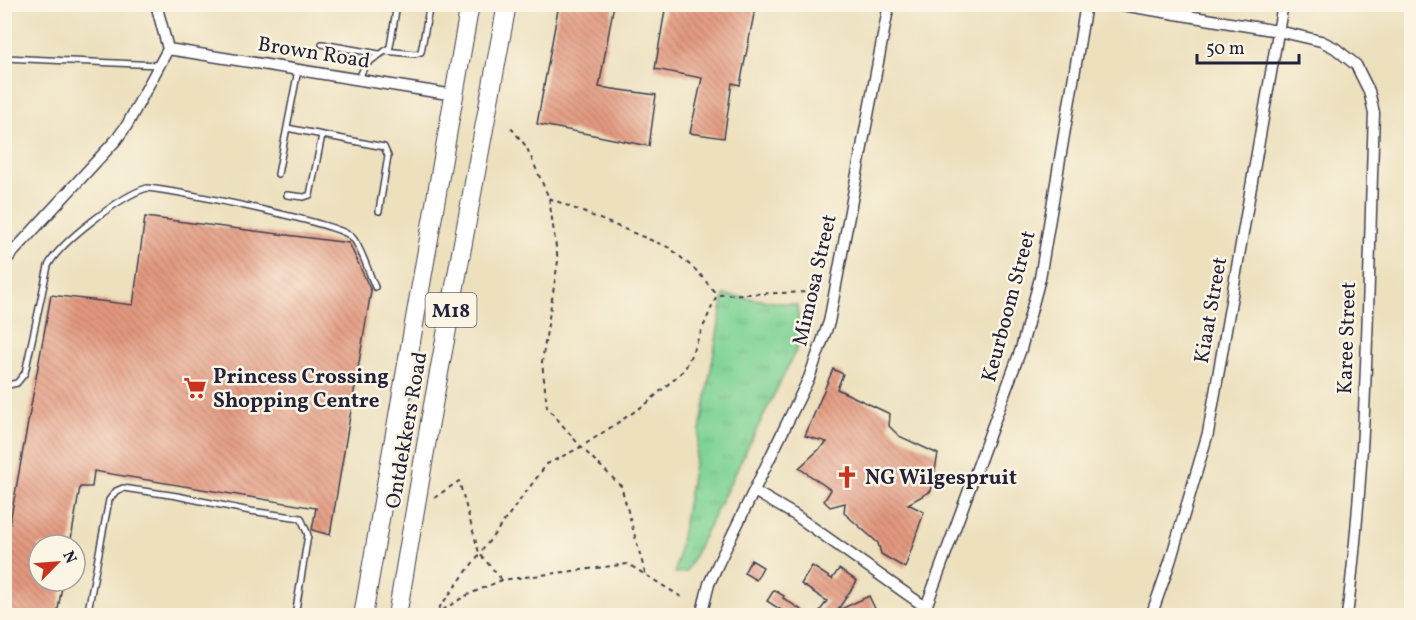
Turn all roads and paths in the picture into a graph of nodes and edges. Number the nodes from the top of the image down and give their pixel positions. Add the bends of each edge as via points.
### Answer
1 (156, 4) edge
2 (397, 4) edge
3 (430, 4) edge
4 (470, 4) edge
5 (507, 4) edge
6 (889, 4) edge
7 (1086, 4) edge
8 (1116, 4) edge
9 (1283, 4) edge
10 (1278, 31) junction
11 (322, 44) dead end
12 (168, 49) junction
13 (385, 51) junction
14 (379, 54) junction
15 (4, 58) edge
16 (159, 65) junction
17 (298, 70) junction
18 (359, 79) junction
19 (454, 95) junction
20 (287, 128) junction
21 (512, 128) dead end
22 (322, 135) junction
23 (278, 174) dead end
24 (287, 195) dead end
25 (549, 198) junction
26 (379, 211) dead end
27 (4, 262) edge
28 (375, 287) dead end
29 (811, 292) dead end
30 (717, 295) junction
31 (4, 386) edge
32 (581, 447) junction
33 (754, 491) junction
34 (415, 511) junction
35 (479, 554) junction
36 (646, 576) junction
37 (502, 580) junction
38 (683, 598) dead end
39 (926, 607) junction
40 (87, 615) edge
41 (295, 615) edge
42 (363, 615) edge
43 (397, 615) edge
44 (434, 615) edge
45 (701, 615) edge
46 (939, 615) edge
47 (1151, 615) edge
48 (1347, 615) edge

1 - 12 street
2 - 13 lane via 392,42
3 - 13 lane via 421,52
4 - 19 main road, Ontdekkers Road / M18
5 - 34 main road, Ontdekkers Road / M18
6 - 33 street, Mimosa Street via 829,322 809,378
7 - 39 street, Keurboom Street via 1040,278 1021,349
8 - 10 street
9 - 10 street, Kiaat Street
10 - 47 street, Kiaat Street via 1208,433
10 - 48 street, Karee Street via 1321,41 1356,65 1369,91 1374,113 1363,421
11 - 14 lane
12 - 16 street
12 - 17 street, Brown Road
13 - 14 lane
14 - 18 lane via 365,66
15 - 16 lane
16 - 27 street via 116,140
17 - 18 street, Brown Road
17 - 20 lane
18 - 19 street, Brown Road
19 - 42 main road, Ontdekkers Road / M18
20 - 22 lane
20 - 23 lane
21 - 25 path via 526,146
22 - 24 lane via 310,195
22 - 26 lane via 384,147 388,156
25 - 30 path via 670,248
25 - 32 path via 558,261 542,362 547,407
28 - 31 lane via 354,238 347,233 307,220 147,188 128,195 52,258 25,374 17,383
29 - 30 path
30 - 32 path via 685,369 646,404
32 - 35 path via 547,464
32 - 36 path via 621,486
33 - 39 street via 795,514
33 - 45 street, Mimosa Street via 709,584
34 - 35 path via 459,481
34 - 43 main road, Ontdekkers Road / M18
35 - 37 path
35 - 44 path
36 - 37 path via 628,564
36 - 38 path
37 - 44 path
39 - 46 street
40 - 41 lane via 109,500 123,488 301,518 308,535

